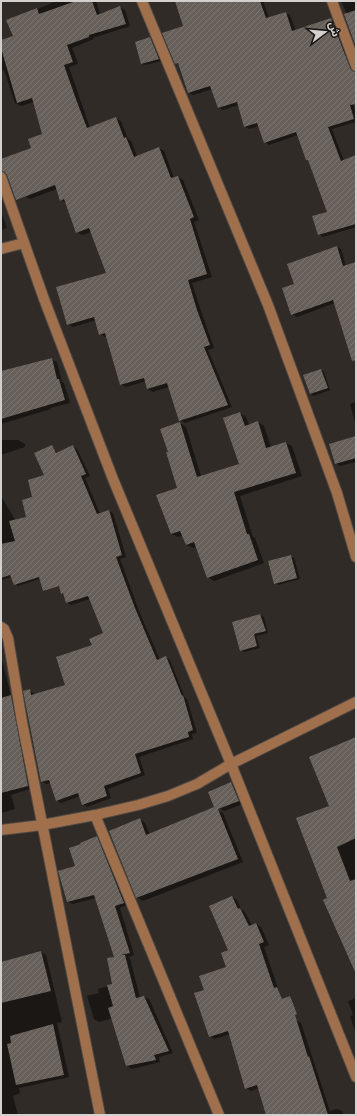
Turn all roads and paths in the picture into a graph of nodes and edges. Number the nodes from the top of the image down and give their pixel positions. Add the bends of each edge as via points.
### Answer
1 (142, 1) edge
2 (332, 1) edge
3 (356, 66) edge
4 (1, 177) edge
5 (24, 242) junction
6 (1, 249) edge
7 (356, 557) edge
8 (1, 627) edge
9 (356, 702) edge
10 (231, 764) junction
11 (95, 815) junction
12 (42, 825) junction
13 (1, 830) edge
14 (356, 1077) edge
15 (100, 1115) edge
16 (219, 1115) edge

1 - 7 street via 268,305 337,493
2 - 3 street
4 - 5 street
5 - 6 street
5 - 10 street via 113,479
8 - 12 street via 8,638
9 - 10 street
10 - 11 street via 197,784 168,796
10 - 14 street
11 - 12 street
11 - 16 street
12 - 13 street
12 - 15 street

